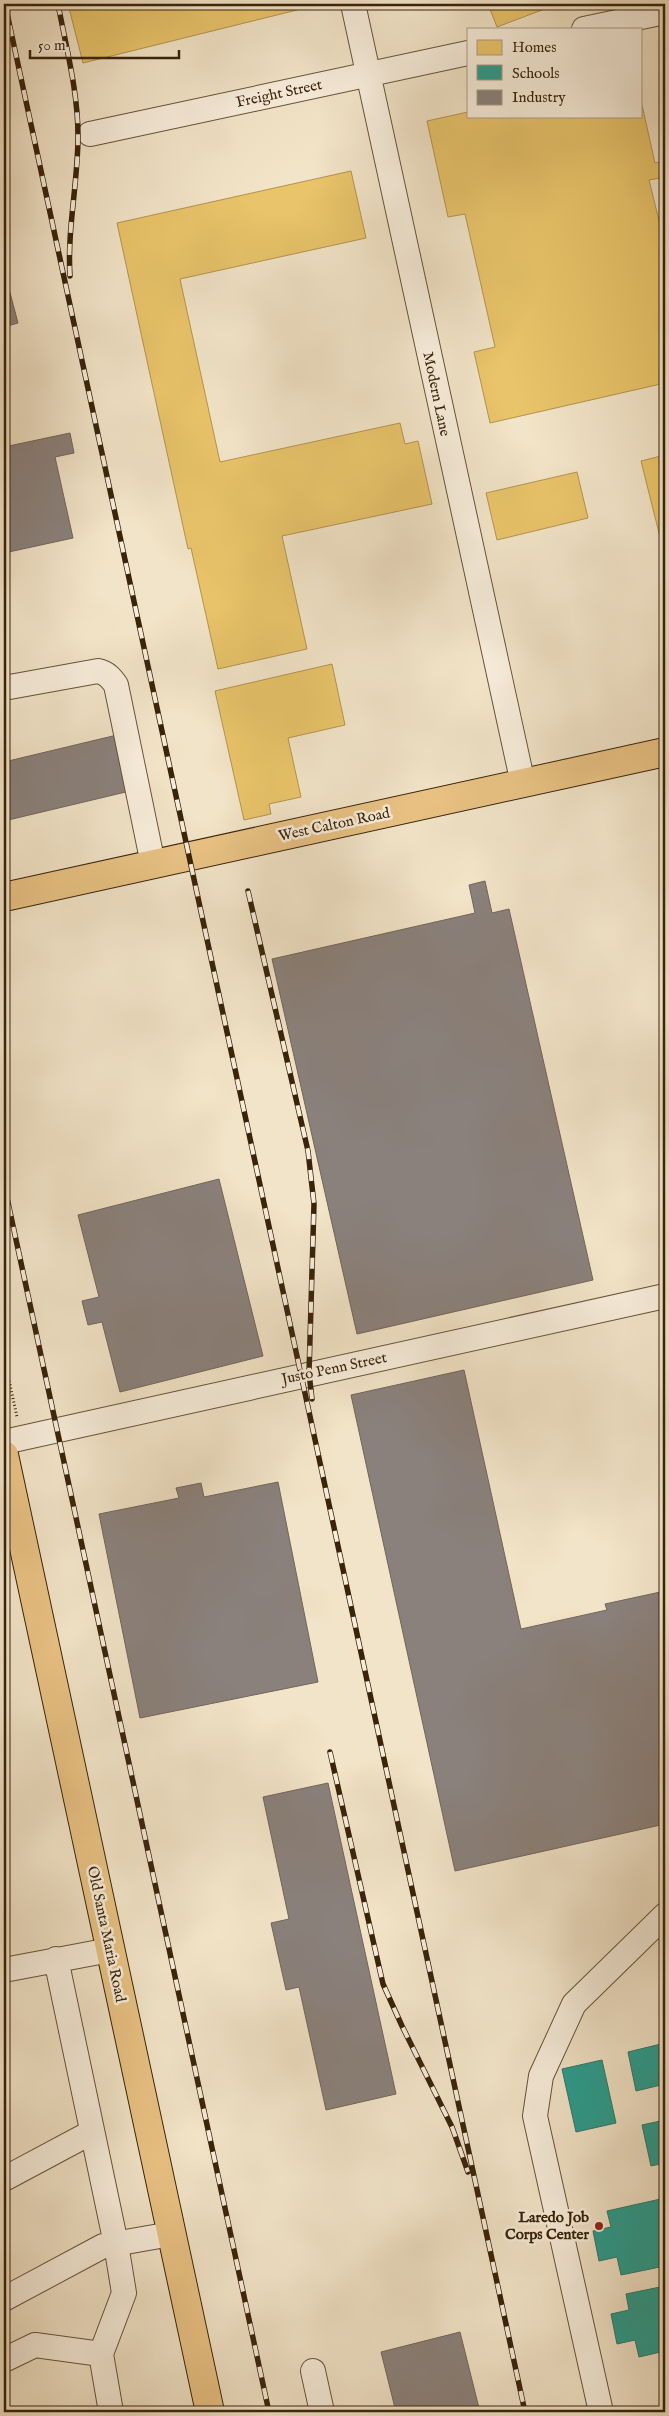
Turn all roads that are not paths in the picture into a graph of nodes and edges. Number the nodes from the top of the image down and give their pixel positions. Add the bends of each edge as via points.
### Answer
1 (352, 4) edge
2 (665, 12) edge
3 (589, 28) edge
4 (467, 53) edge
5 (367, 75) junction
6 (90, 134) dead end
7 (4, 688) edge
8 (665, 752) edge
9 (523, 784) junction
10 (153, 864) junction
11 (4, 897) edge
12 (665, 1296) edge
13 (4, 1442) edge
14 (4, 1455) edge
15 (665, 1916) edge
16 (110, 1950) junction
17 (56, 1959) junction
18 (4, 1970) edge
19 (92, 2132) junction
20 (4, 2178) edge
21 (171, 2234) junction
22 (116, 2244) junction
23 (4, 2299) edge
24 (101, 2354) junction
25 (4, 2360) edge
26 (313, 2371) dead end
27 (111, 2412) edge
28 (210, 2412) edge
29 (322, 2412) edge
30 (601, 2412) edge

1 - 5 street, Modern Lane
2 - 3 street
4 - 5 street, Freight Street
5 - 6 street, Freight Street
5 - 9 street, Modern Lane
7 - 10 street via 98,671 112,680 116,685
8 - 9 main road, West Calton Road
9 - 10 main road, West Calton Road
10 - 11 main road, West Calton Road
12 - 13 street, Justo Penn Street
14 - 16 main road, Old Santa Maria Road
15 - 30 street via 574,2004 541,2076 535,2116
16 - 17 street
16 - 21 main road, Old Santa Maria Road
17 - 18 street
17 - 19 street
19 - 20 street
19 - 22 street
21 - 22 street
21 - 28 main road, Old Santa Maria Road
22 - 23 street via 103,2246
22 - 24 street via 124,2293
24 - 25 street via 35,2345
24 - 27 street
26 - 29 street

